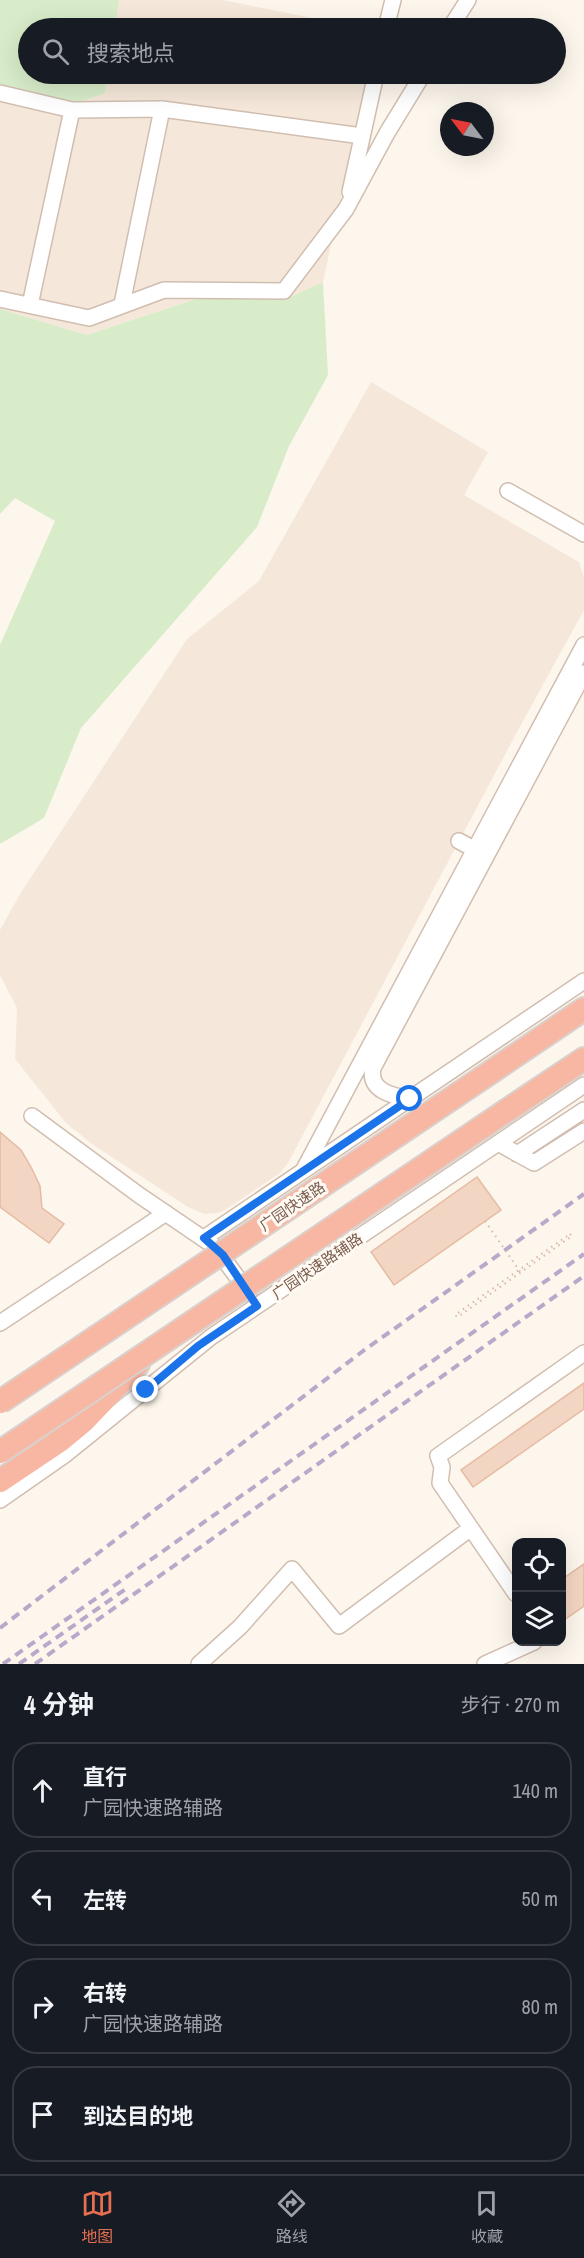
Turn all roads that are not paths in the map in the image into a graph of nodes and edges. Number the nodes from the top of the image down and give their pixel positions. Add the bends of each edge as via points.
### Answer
1 (393, 0) edge
2 (468, 0) edge
3 (388, 18) edge
4 (456, 18) edge
5 (374, 84) edge
6 (417, 84) edge
7 (0, 93) edge
8 (162, 109) junction
9 (72, 110) junction
10 (362, 136) junction
11 (346, 209) junction
12 (0, 299) edge
13 (122, 304) junction
14 (30, 305) junction
15 (508, 491) dead end
16 (584, 534) edge
17 (584, 645) edge
18 (584, 673) edge
19 (459, 841) dead end
20 (480, 853) junction
21 (584, 981) edge
22 (584, 1009) edge
23 (584, 1059) edge
24 (584, 1085) edge
25 (410, 1099) junction
26 (584, 1110) edge
27 (32, 1116) dead end
28 (584, 1131) edge
29 (498, 1143) junction
30 (517, 1154) junction
31 (303, 1171) junction
32 (166, 1213) junction
33 (204, 1238) junction
34 (257, 1306) junction
35 (0, 1323) edge
36 (149, 1352) junction
37 (584, 1353) edge
38 (0, 1402) edge
39 (0, 1452) edge
40 (0, 1481) edge
41 (0, 1500) edge
42 (471, 1528) junction
43 (515, 1592) edge
44 (523, 1646) edge
45 (199, 1664) edge
46 (485, 1664) edge

1 - 3 street
2 - 4 street
5 - 10 street
6 - 11 street
7 - 9 street
8 - 9 street
8 - 10 street
8 - 13 street
9 - 14 street
10 - 11 street
11 - 13 street via 284,291 164,290
12 - 14 street
13 - 14 street via 89,318
15 - 16 street
17 - 20 street
18 - 20 street
19 - 20 street
20 - 25 street via 373,1068 372,1078 377,1087 390,1095
20 - 31 street
21 - 25 street
22 - 38 highway, 广园快速路, bridge
23 - 36 highway, bridge
24 - 29 street, 广园快速路辅路
25 - 31 street
26 - 30 street
27 - 32 street
28 - 30 street via 537,1163
29 - 30 street
29 - 34 street, 广园快速路辅路
31 - 33 street
32 - 33 street
32 - 35 street
33 - 34 street via 223,1255
34 - 41 street, 广园快速路辅路 via 198,1346 66,1454
36 - 39 highway, bridge
36 - 40 highway, bridge via 84,1421
37 - 42 street via 438,1456 442,1467 440,1483
42 - 43 street
42 - 45 street via 339,1626 292,1569 240,1627
44 - 46 street

